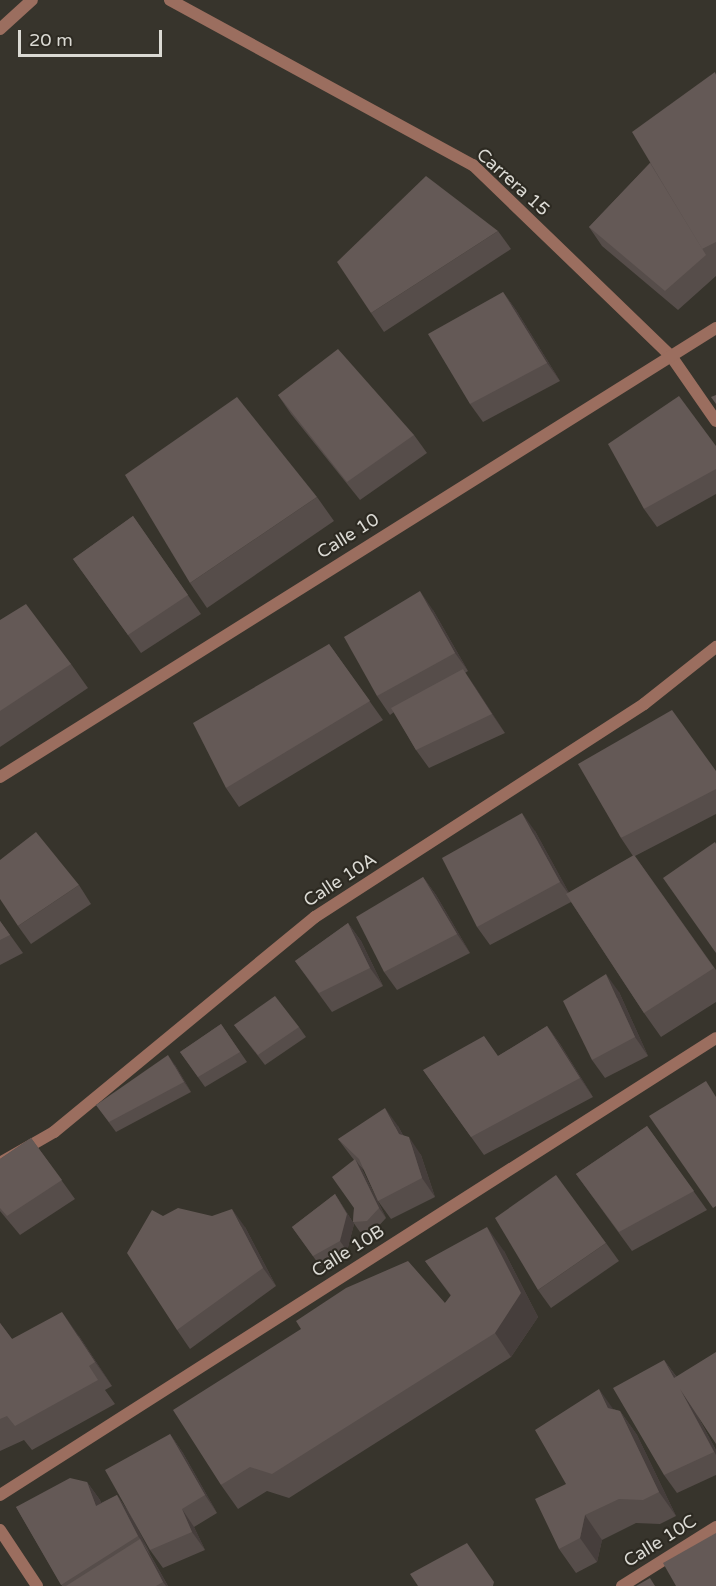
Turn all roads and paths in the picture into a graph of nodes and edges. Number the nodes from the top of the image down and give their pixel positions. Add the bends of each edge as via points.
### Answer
1 (32, 0) edge
2 (170, 0) edge
3 (5, 19) edge
4 (0, 29) edge
5 (716, 328) edge
6 (671, 356) junction
7 (716, 422) edge
8 (716, 647) edge
9 (0, 777) edge
10 (716, 1038) edge
11 (0, 1163) edge
12 (0, 1495) edge
13 (716, 1527) edge
14 (0, 1530) edge
15 (37, 1586) edge
16 (622, 1586) edge

1 - 3 street
2 - 6 street, Carrera 15 via 473,165
3 - 4 street
5 - 6 street, Calle 10
6 - 7 street, Carrera 15
6 - 9 street, Calle 10
8 - 11 street, Calle 10A via 644,704 315,917 54,1132
10 - 12 street, Calle 10B
13 - 16 street, Calle 10C
14 - 15 street

